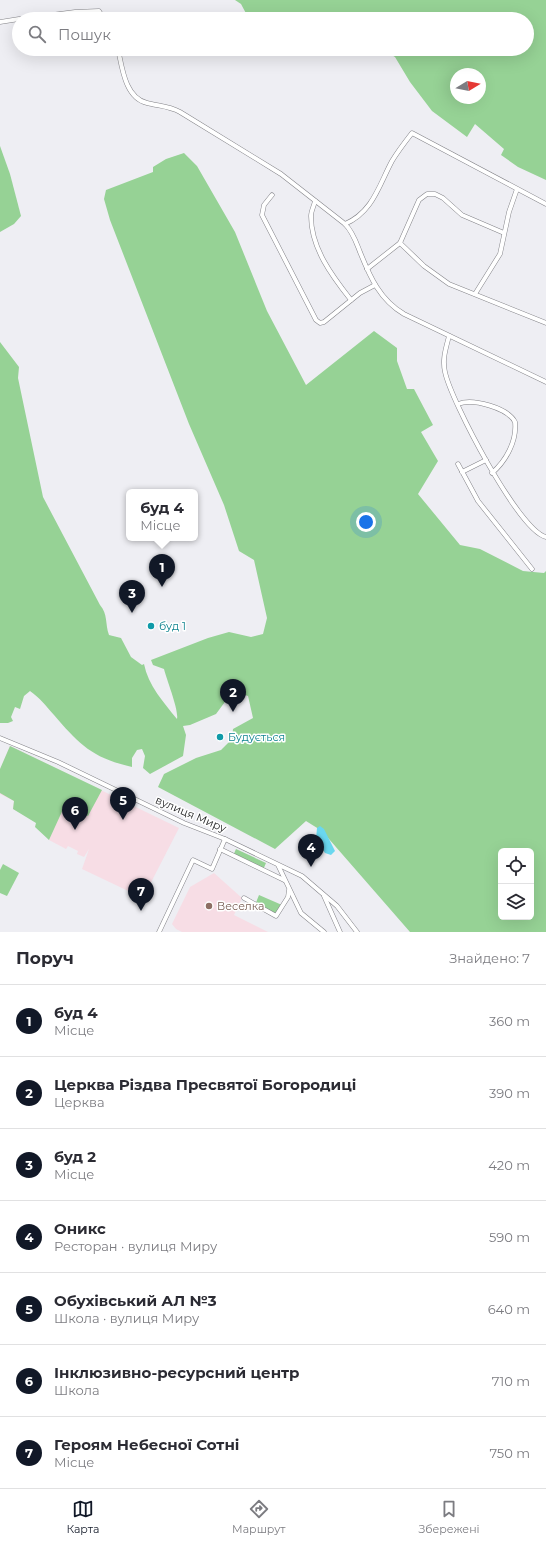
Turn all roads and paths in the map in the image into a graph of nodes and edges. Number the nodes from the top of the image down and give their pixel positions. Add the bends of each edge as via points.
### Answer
1 (75, 12) edge
2 (100, 12) edge
3 (12, 20) edge
4 (0, 22) edge
5 (120, 56) edge
6 (517, 189) junction
7 (272, 195) dead end
8 (315, 201) junction
9 (546, 204) edge
10 (346, 224) junction
11 (504, 233) junction
12 (400, 243) junction
13 (367, 269) junction
14 (375, 285) junction
15 (475, 294) junction
16 (351, 300) junction
17 (546, 324) edge
18 (449, 336) junction
19 (546, 382) edge
20 (458, 404) junction
21 (486, 460) junction
22 (458, 464) dead end
23 (462, 472) junction
24 (492, 473) junction
25 (546, 537) edge
26 (532, 569) dead end
27 (0, 738) edge
28 (225, 839) junction
29 (220, 850) junction
30 (278, 865) junction
31 (284, 880) junction
32 (289, 890) junction
33 (323, 894) junction
34 (244, 898) dead end
35 (159, 932) edge
36 (324, 932) edge
37 (340, 932) edge
38 (357, 932) edge

1 - 2 street
3 - 4 street
5 - 8 street via 132,94 141,102 167,106 180,112 282,174
6 - 9 street
6 - 10 street via 412,133 393,160 368,207
6 - 11 street
7 - 16 street via 264,205 262,215 316,320 324,322
8 - 10 street
8 - 16 street via 311,215 314,238 332,276
10 - 13 street
11 - 12 street via 462,215 443,198 428,194 419,200
11 - 15 street via 500,254
12 - 13 street
12 - 15 street via 436,275
13 - 14 street
14 - 16 street
14 - 18 street via 386,301 396,309
15 - 17 street
18 - 19 street
18 - 20 street via 443,361
20 - 21 street
20 - 24 street via 474,401 510,415 515,422 507,456 502,465
21 - 23 street
21 - 24 street
22 - 23 street
23 - 26 street via 478,501
24 - 25 street via 535,531
27 - 28 street, вулиця Миру via 58,762 184,823
28 - 29 street
28 - 30 street, вулиця Миру
29 - 31 street
29 - 35 street via 212,869 193,860
30 - 31 street
30 - 33 street, вулиця Миру via 302,876
31 - 32 street
32 - 34 street via 276,916
32 - 36 street via 298,904 300,913
33 - 37 street
33 - 38 street, вулиця Миру via 337,906

